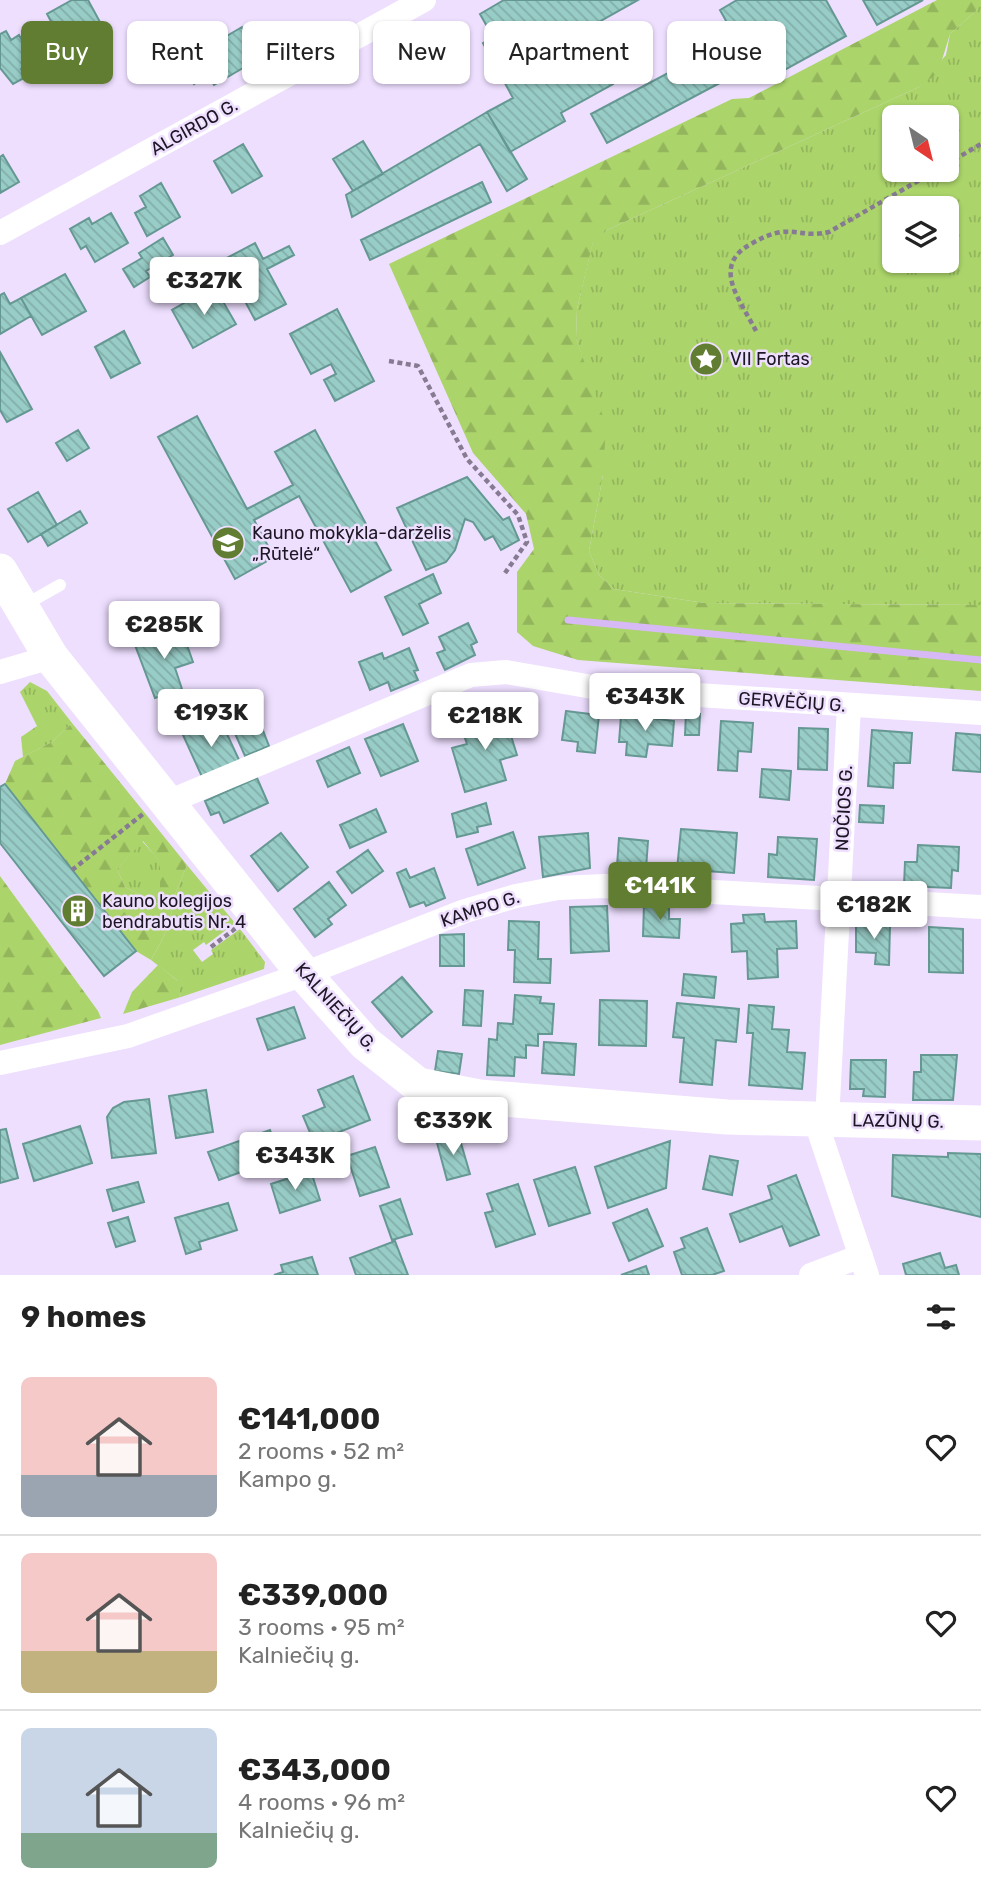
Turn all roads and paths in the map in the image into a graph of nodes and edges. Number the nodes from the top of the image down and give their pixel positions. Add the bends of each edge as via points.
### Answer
1 (424, 0) edge
2 (981, 144) edge
3 (959, 157) edge
4 (916, 182) edge
5 (0, 233) edge
6 (756, 331) dead end
7 (389, 361) dead end
8 (0, 571) edge
9 (505, 573) dead end
10 (60, 585) dead end
11 (20, 607) junction
12 (51, 657) junction
13 (0, 672) edge
14 (849, 706) junction
15 (981, 713) edge
16 (166, 800) junction
17 (72, 870) dead end
18 (840, 898) junction
19 (981, 907) edge
20 (304, 974) junction
21 (0, 1063) edge
22 (821, 1119) junction
23 (981, 1124) edge
24 (864, 1265) edge
25 (811, 1275) edge

1 - 5 street, ALGIRDO G.
2 - 3 path
4 - 6 path via 829,232 810,237 783,232 738,251 729,264 731,282
7 - 9 path via 418,366 467,459 518,515 527,542
8 - 11 street, KALNIEČIŲ G.
10 - 11 lane
11 - 12 street, KALNIEČIŲ G.
12 - 13 street
12 - 16 street, KALNIEČIŲ G.
14 - 15 street, GERVĖČIŲ G.
14 - 16 street, GERVĖČIŲ G. via 604,689 506,672 471,675
14 - 18 street, NOČIOS G.
16 - 17 path
16 - 20 street, KALNIEČIŲ G.
18 - 19 street, KAMPO G.
18 - 20 street, KAMPO G. via 606,886 558,888 465,911
18 - 22 street, NOČIOS G.
20 - 21 street, KAMPO G. via 128,1036
20 - 22 street, KALNIEČIŲ G. via 387,1063 435,1091 727,1117
22 - 23 street, LAZŪNŲ G.
22 - 24 street
24 - 25 street

